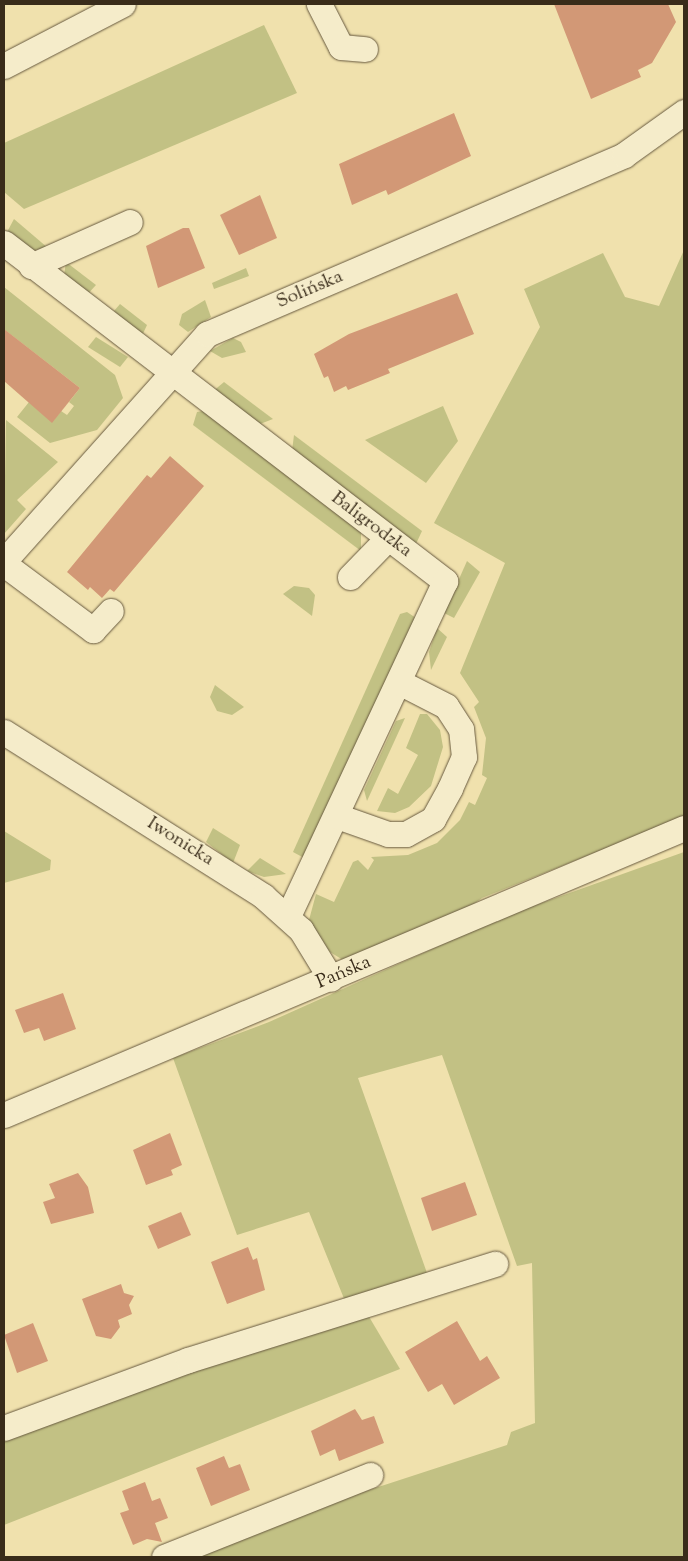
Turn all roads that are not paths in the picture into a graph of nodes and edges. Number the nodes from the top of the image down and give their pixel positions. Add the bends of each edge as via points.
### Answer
1 (123, 4) edge
2 (319, 4) edge
3 (365, 49) dead end
4 (4, 66) edge
5 (684, 112) edge
6 (130, 222) dead end
7 (4, 243) edge
8 (31, 266) junction
9 (168, 373) junction
10 (388, 538) junction
11 (4, 563) edge
12 (350, 577) dead end
13 (111, 611) dead end
14 (399, 682) junction
15 (4, 732) edge
16 (337, 816) junction
17 (684, 828) edge
18 (288, 916) junction
19 (331, 979) junction
20 (4, 1115) edge
21 (496, 1264) dead end
22 (4, 1428) edge
23 (370, 1475) dead end
24 (164, 1557) edge

1 - 4 street
2 - 3 street via 340,47
5 - 9 street, Solińska via 624,155 207,334
6 - 8 street
7 - 8 street, Baligrodzka
8 - 9 street, Baligrodzka
9 - 10 street, Baligrodzka
9 - 11 street, Solińska
10 - 12 street
10 - 14 street, Baligrodzka via 445,581
11 - 13 street via 93,630
14 - 16 street, Baligrodzka
14 - 16 street via 446,706 461,729 464,757 450,788 433,819 406,834 388,834
15 - 18 street, Iwonicka via 220,866
16 - 18 street, Baligrodzka
17 - 19 street, Pańska
18 - 19 street, Iwonicka via 318,952
19 - 20 street, Pańska
21 - 22 street via 188,1360
23 - 24 street

